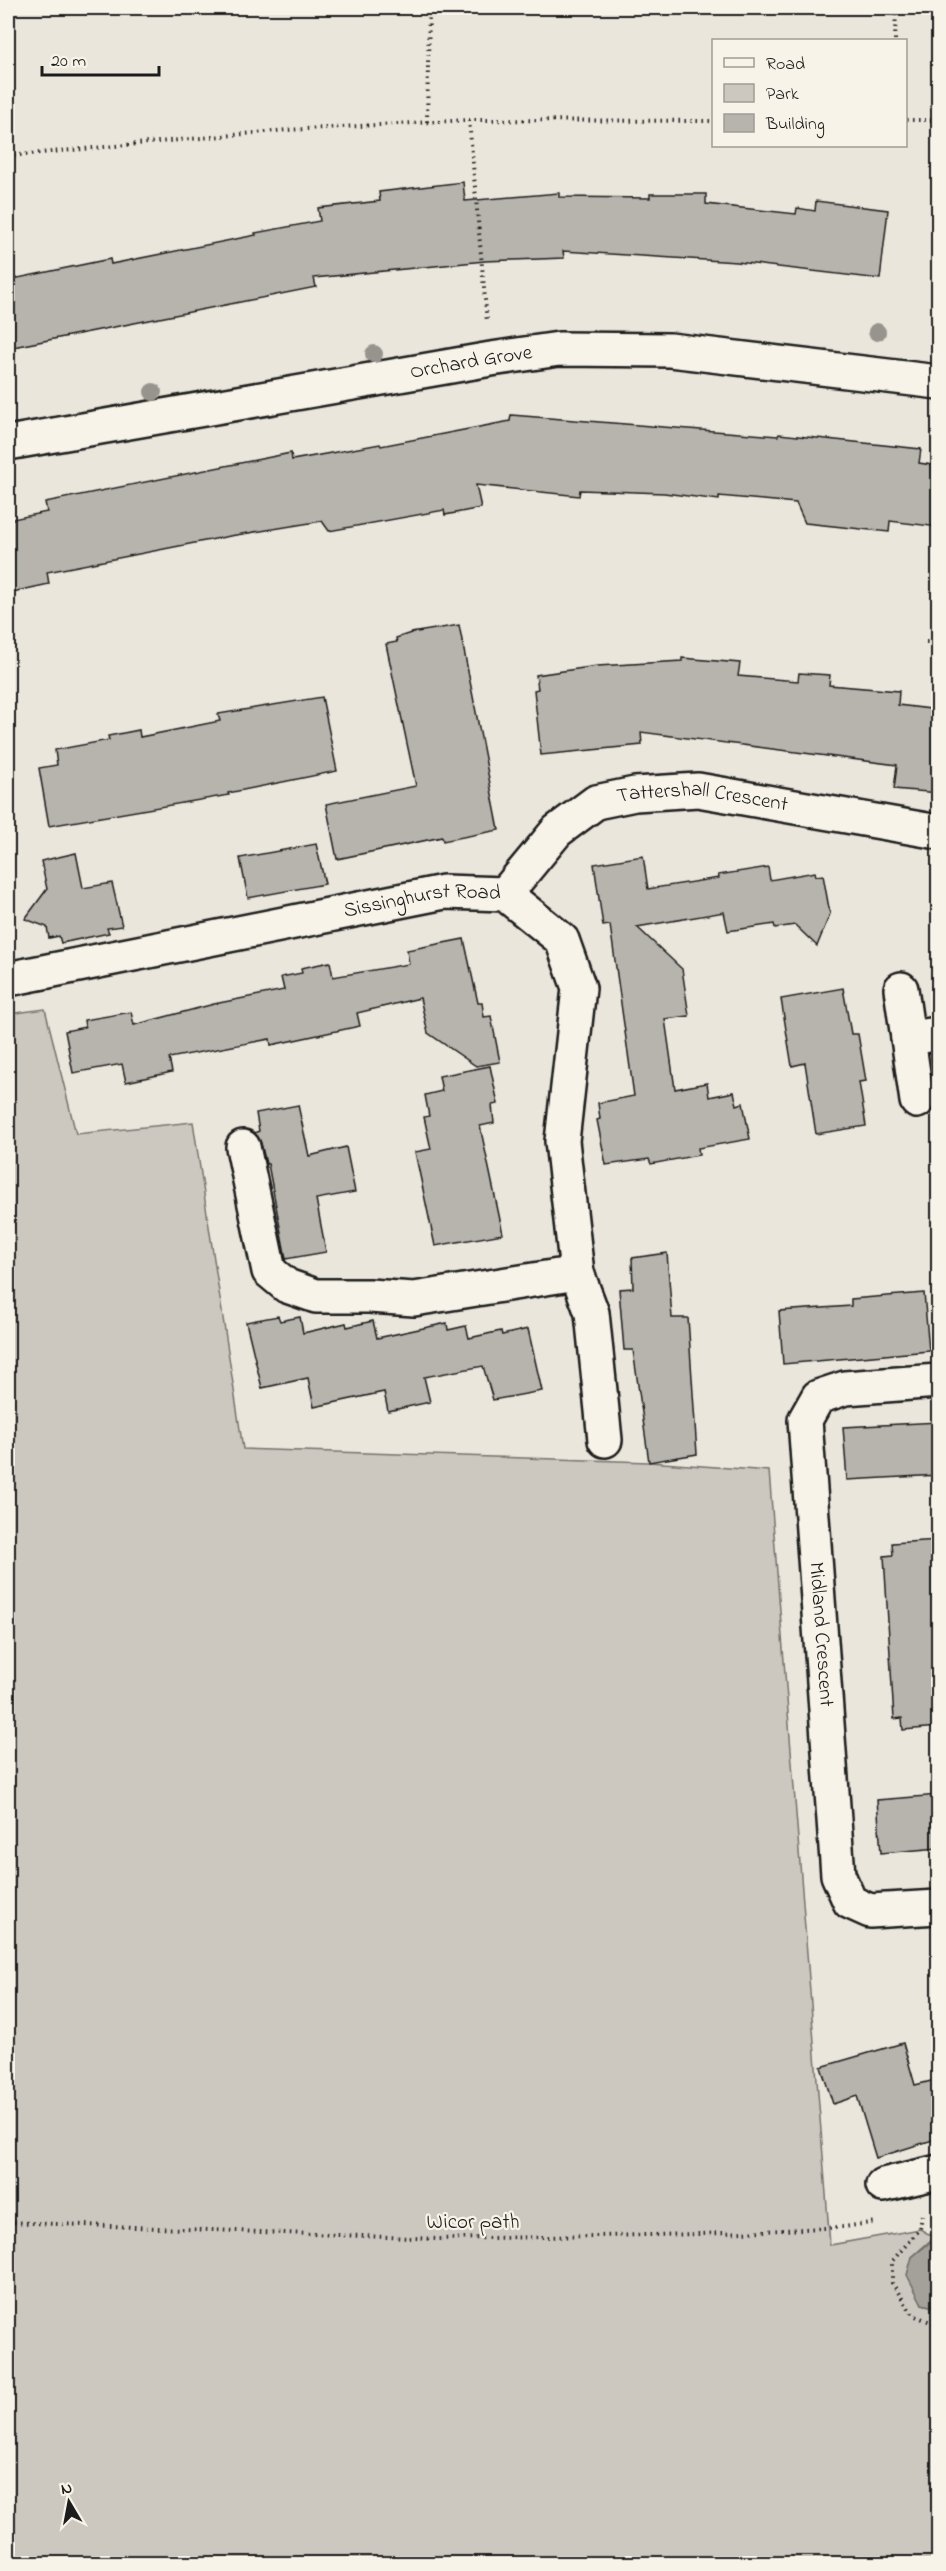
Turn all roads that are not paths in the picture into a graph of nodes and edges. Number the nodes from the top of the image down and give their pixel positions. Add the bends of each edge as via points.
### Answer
1 (939, 382) edge
2 (8, 443) edge
3 (939, 832) edge
4 (506, 894) junction
5 (8, 979) edge
6 (900, 989) dead end
7 (923, 1036) edge
8 (917, 1101) dead end
9 (243, 1147) dead end
10 (577, 1273) junction
11 (939, 1382) edge
12 (605, 1440) dead end
13 (939, 1906) edge
14 (939, 2172) edge
15 (883, 2185) dead end

1 - 2 street, Orchard Grove via 670,350 559,349
3 - 4 street, Tattershall Crescent via 698,790 635,794 596,802 557,831
4 - 5 street, Sissinghurst Road via 444,892
4 - 10 street, Sissinghurst Road via 562,940 579,988 562,1141
6 - 7 street
7 - 8 street
9 - 10 street via 269,1271 287,1286 316,1296 414,1299
10 - 12 street, Sissinghurst Road via 592,1313
11 - 13 street, Midland Crescent via 845,1388 818,1397 805,1420 838,1875 850,1902 870,1911
14 - 15 street

